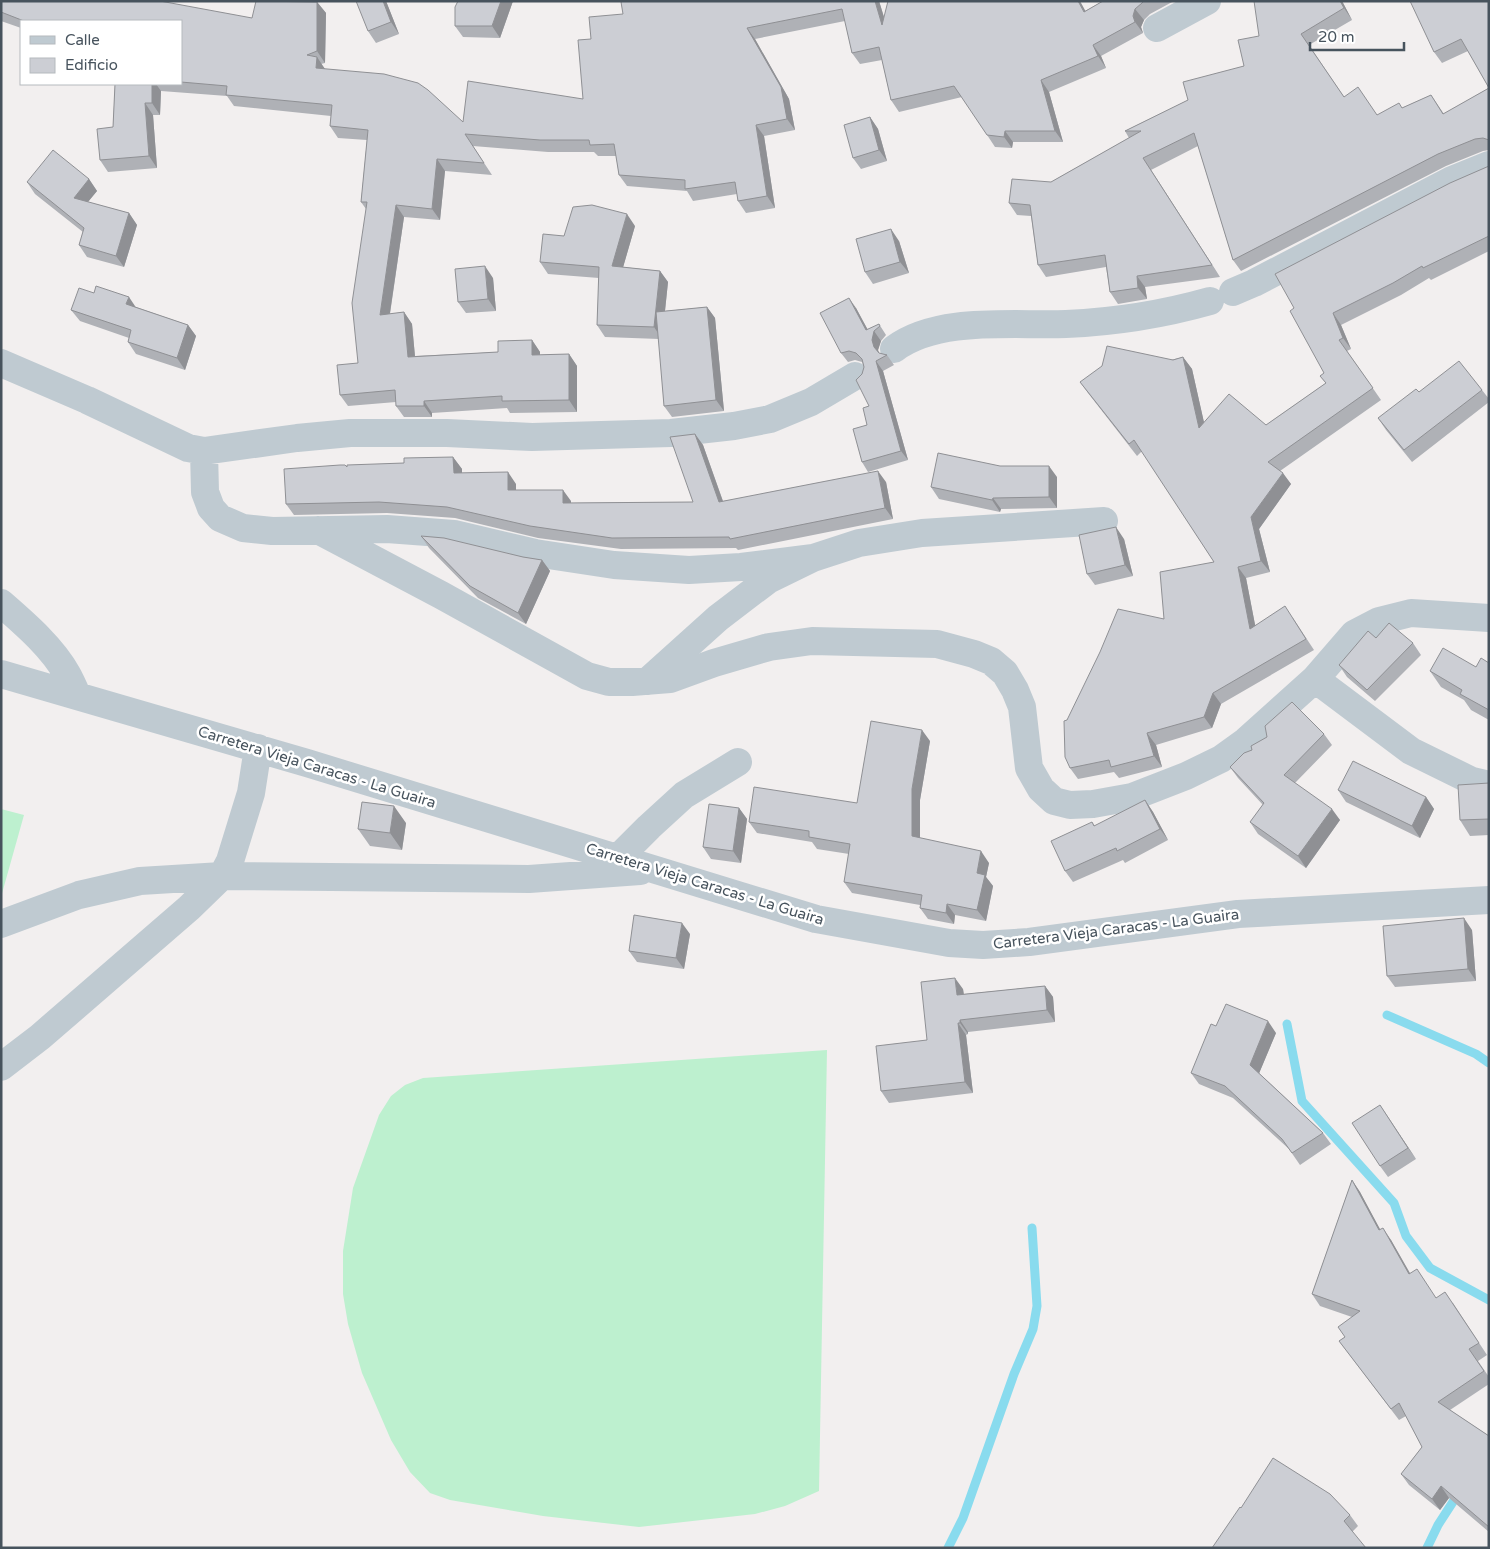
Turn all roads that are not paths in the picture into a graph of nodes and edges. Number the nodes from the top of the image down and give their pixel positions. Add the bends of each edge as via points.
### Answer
1 (1207, 1) edge
2 (1158, 28) dead end
3 (1489, 165) edge
4 (894, 349) dead end
5 (1, 363) edge
6 (855, 376) dead end
7 (204, 451) junction
8 (1104, 521) dead end
9 (318, 530) junction
10 (813, 558) junction
11 (1, 603) edge
12 (1489, 618) edge
13 (1, 674) edge
14 (1315, 679) junction
15 (648, 681) junction
16 (77, 695) junction
17 (258, 748) junction
18 (738, 762) dead end
19 (1489, 785) edge
20 (618, 858) junction
21 (657, 870) junction
22 (222, 876) junction
23 (1489, 900) edge
24 (1, 924) edge
25 (1, 1068) edge

1 - 2 street
3 - 4 street via 1452,180 1221,297 1152,315 1067,324 958,326 925,333
5 - 7 street via 188,448
6 - 7 street via 811,402 770,419 734,426 671,433 532,437 350,433
7 - 9 street via 206,492 211,508 220,518 242,528
8 - 10 street via 922,533 859,543
9 - 10 street via 387,529 454,534 614,565 689,570
9 - 15 street via 587,676 608,682
10 - 15 street via 768,580 718,618
11 - 16 street via 54,654
12 - 14 street via 1411,613 1379,621 1354,634
13 - 16 street, Carretera Vieja Caracas - La Guaira
14 - 15 street via 1221,759 1132,797 1070,805 1054,801 1041,789 1028,768 1022,707 1005,673 992,661 974,654 937,644 812,641 769,647 670,679
14 - 19 street via 1411,751 1472,781
16 - 17 street, Carretera Vieja Caracas - La Guaira
17 - 20 street, Carretera Vieja Caracas - La Guaira
17 - 22 street via 251,793 230,861
18 - 20 street via 684,795
20 - 21 street, Carretera Vieja Caracas - La Guaira
21 - 22 street via 528,879
21 - 23 street, Carretera Vieja Caracas - La Guaira via 816,920 983,946 1238,914
22 - 24 street via 140,881 79,895
22 - 25 street via 189,908

